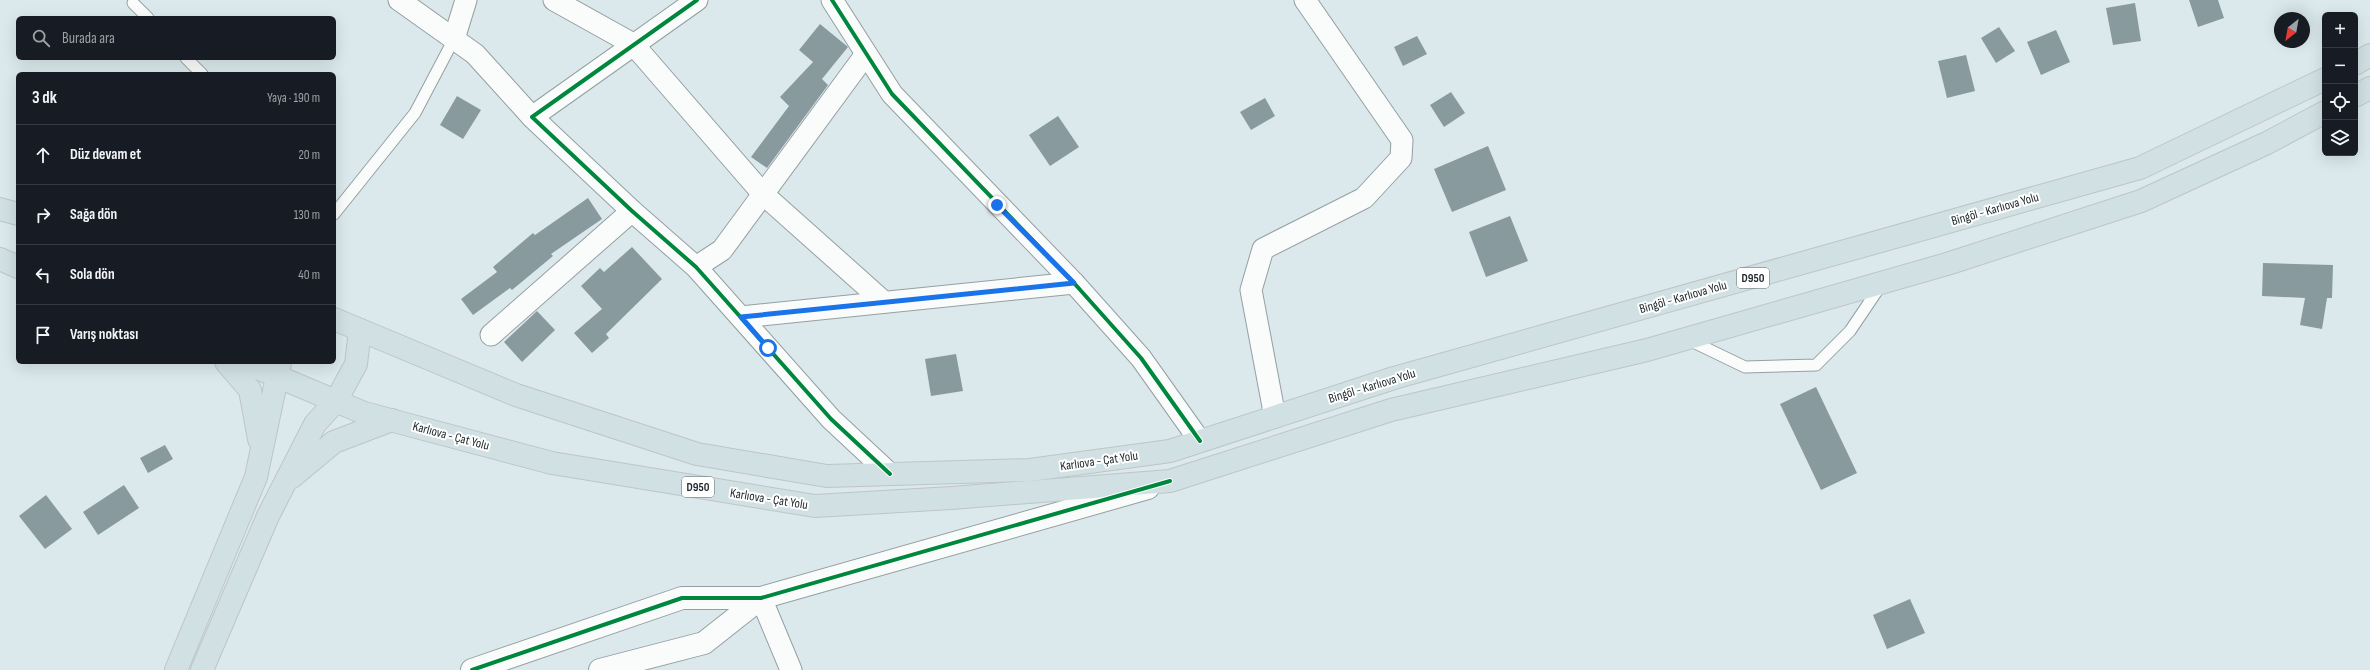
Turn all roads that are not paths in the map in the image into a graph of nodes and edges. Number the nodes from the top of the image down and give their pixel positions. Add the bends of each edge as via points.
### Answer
1 (398, 0) edge
2 (466, 0) edge
3 (554, 0) edge
4 (697, 0) edge
5 (832, 0) edge
6 (1305, 0) edge
7 (133, 3) dead end
8 (146, 16) edge
9 (454, 39) junction
10 (633, 44) junction
11 (866, 54) junction
12 (2370, 56) edge
13 (188, 60) edge
14 (2358, 62) edge
15 (200, 72) edge
16 (2322, 80) edge
17 (2370, 88) edge
18 (2358, 94) edge
19 (2322, 114) edge
20 (532, 117) junction
21 (763, 194) junction
22 (0, 209) edge
23 (632, 211) junction
24 (336, 212) edge
25 (16, 213) edge
26 (0, 259) edge
27 (16, 266) edge
28 (696, 267) junction
29 (1883, 282) junction
30 (1074, 283) junction
31 (884, 302) junction
32 (741, 317) junction
33 (336, 320) edge
34 (360, 330) junction
35 (491, 335) dead end
36 (1686, 339) junction
37 (228, 364) edge
38 (253, 364) edge
39 (278, 369) edge
40 (336, 401) junction
41 (1275, 416) junction
42 (392, 420) junction
43 (1200, 441) junction
44 (261, 451) junction
45 (1170, 451) joint
46 (890, 474) junction
47 (1170, 482) junction
48 (285, 483) junction
49 (761, 598) junction
50 (501, 666) edge
51 (176, 670) edge
52 (202, 670) edge
53 (472, 670) edge
54 (600, 670) edge
55 (792, 670) edge

1 - 9 street
2 - 9 street
3 - 10 street
4 - 10 street
5 - 11 street
6 - 41 street via 1402,140 1401,158 1364,198 1263,249 1251,290
7 - 8 lane
9 - 20 street via 475,54
9 - 24 lane via 415,113
10 - 20 street
10 - 21 street
11 - 21 street
11 - 30 street via 892,94
12 - 14 highway
13 - 15 lane
16 - 41 highway, Bingöl - Karlıova Yolu / D950 via 2140,168 1394,378
17 - 18 highway
19 - 29 highway, D950 via 2266,144 2141,201
20 - 23 street
21 - 28 street via 722,250
21 - 31 street
22 - 25 highway
23 - 28 street
23 - 35 street
26 - 27 highway
28 - 32 street
29 - 36 highway, D950
29 - 36 lane via 1850,331 1816,365 1745,367
30 - 31 street
30 - 43 street via 1141,358
31 - 32 street
32 - 46 street via 832,419
33 - 34 highway, Karlıova - Çat Yolu / D950
34 - 40 highway via 356,364
34 - 46 highway, Karlıova - Çat Yolu / D950 via 516,395 697,454 827,476
36 - 47 highway, D950 via 1391,410
37 - 44 highway via 250,390
38 - 39 highway, Karlıova - Çat Yolu / D950
39 - 40 highway, Karlıova - Çat Yolu / D950
39 - 44 highway
40 - 42 highway, Karlıova - Çat Yolu / D950 via 364,413
40 - 48 highway via 315,424
41 - 43 highway, Bingöl - Karlıova Yolu / D950
42 - 47 highway, Karlıova - Çat Yolu / D950 via 552,463 814,506
42 - 48 highway via 334,442
43 - 45 highway, Bingöl - Karlıova Yolu / D950
44 - 51 highway via 256,477
45 - 46 highway, Karlıova - Çat Yolu / D950 via 1030,470
47 - 49 street
48 - 52 highway via 268,516
49 - 50 street via 682,598
49 - 54 street via 704,643
49 - 55 street
50 - 53 street

